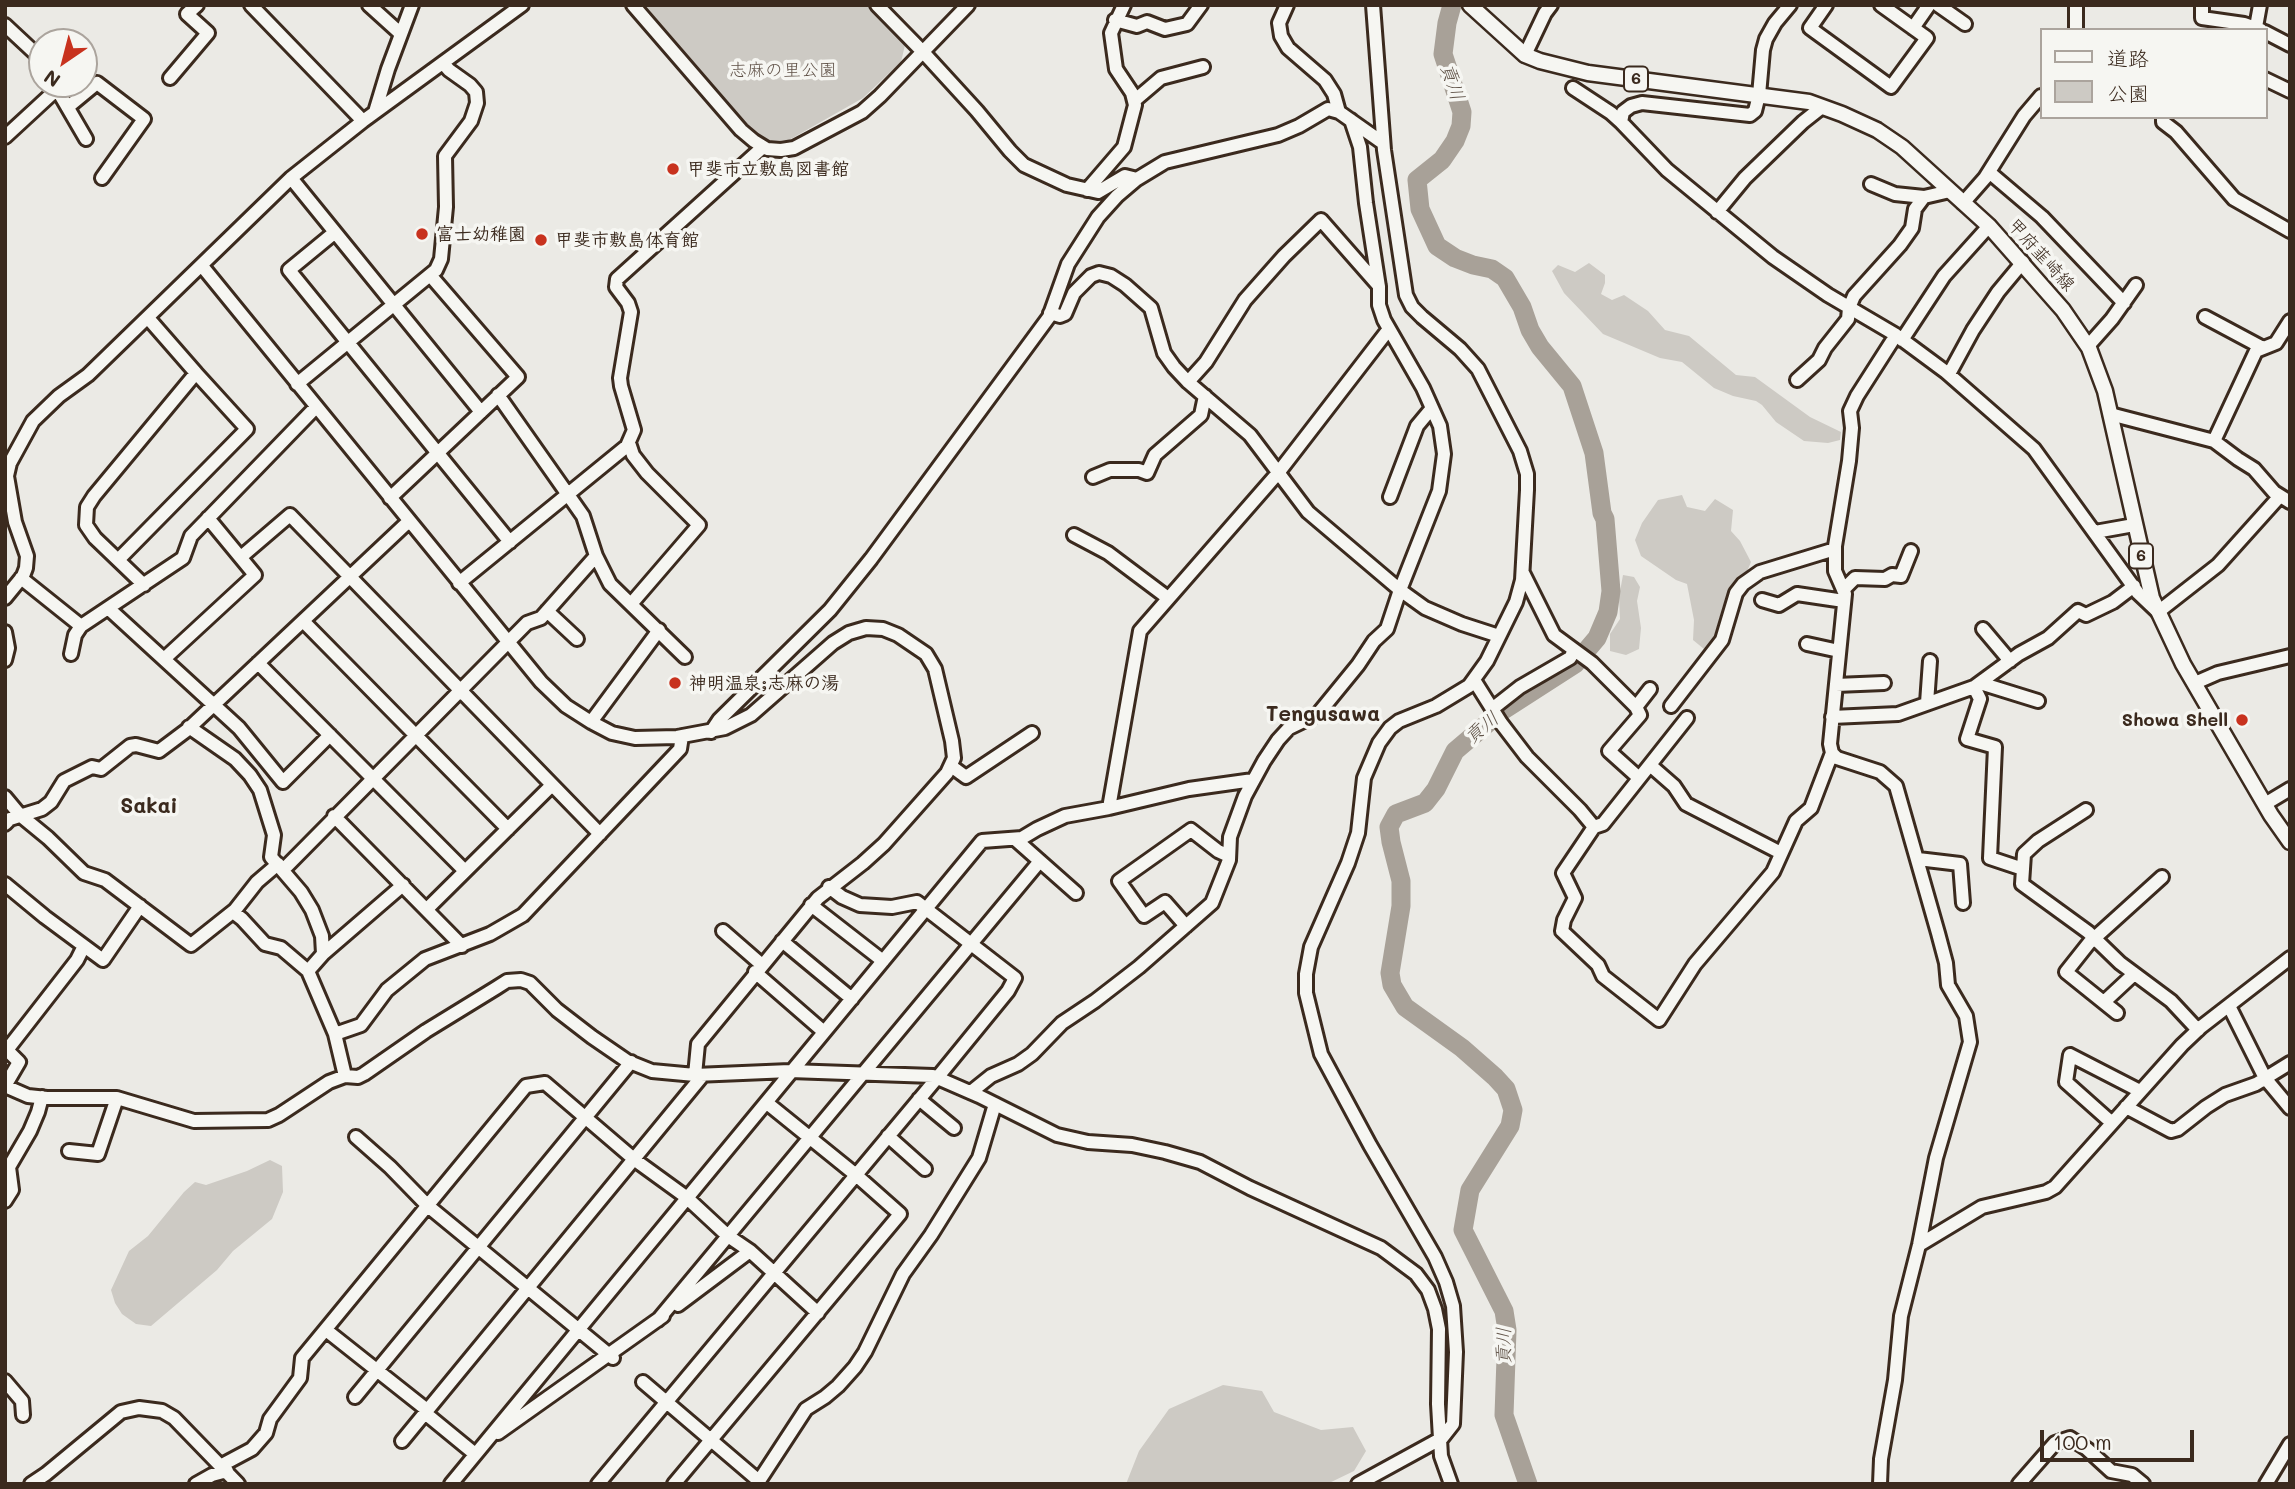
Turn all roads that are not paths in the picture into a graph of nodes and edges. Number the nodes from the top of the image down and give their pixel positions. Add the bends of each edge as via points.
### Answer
1 (197, 5) edge
2 (251, 5) edge
3 (369, 5) edge
4 (412, 5) edge
5 (522, 5) edge
6 (633, 5) edge
7 (877, 5) edge
8 (968, 5) edge
9 (1124, 5) edge
10 (1201, 5) edge
11 (1287, 5) edge
12 (1373, 5) edge
13 (1470, 5) edge
14 (1552, 5) edge
15 (1790, 5) edge
16 (1826, 5) edge
17 (1881, 5) edge
18 (1929, 5) edge
19 (1938, 5) edge
20 (2076, 5) edge
21 (2202, 5) edge
22 (2260, 5) edge
23 (1115, 20) junction
24 (1965, 24) dead end
25 (5, 25) edge
26 (1913, 28) junction
27 (2076, 28) edge
28 (2251, 28) edge
29 (2261, 28) edge
30 (2267, 33) edge
31 (401, 34) junction
32 (2290, 45) edge
33 (28, 46) edge
34 (923, 52) junction
35 (1525, 55) junction
36 (443, 63) junction
37 (1203, 67) dead end
38 (170, 78) dead end
39 (2267, 80) edge
40 (1573, 88) dead end
41 (2290, 91) edge
42 (1759, 95) junction
43 (44, 98) edge
44 (62, 98) edge
45 (2039, 98) edge
46 (1134, 101) junction
47 (68, 107) junction
48 (1822, 107) junction
49 (1339, 112) junction
50 (374, 113) junction
51 (2163, 119) edge
52 (1350, 120) junction
53 (363, 121) junction
54 (1621, 122) junction
55 (5, 137) edge
56 (86, 139) dead end
57 (1383, 143) junction
58 (763, 147) junction
59 (1989, 172) junction
60 (102, 178) dead end
61 (290, 178) junction
62 (1137, 178) junction
63 (1871, 184) dead end
64 (1087, 190) junction
65 (1950, 191) junction
66 (1924, 197) junction
67 (1963, 203) junction
68 (1717, 212) junction
69 (1989, 226) junction
70 (2290, 231) edge
71 (334, 233) junction
72 (2023, 262) junction
73 (202, 266) junction
74 (430, 275) junction
75 (2136, 285) dead end
76 (1379, 287) junction
77 (2124, 303) junction
78 (393, 305) junction
79 (1849, 307) junction
80 (1050, 313) junction
81 (2205, 317) dead end
82 (148, 318) junction
83 (2290, 321) edge
84 (1389, 329) junction
85 (1899, 338) junction
86 (348, 342) junction
87 (2088, 346) junction
88 (2263, 348) junction
89 (196, 373) junction
90 (1949, 374) junction
91 (1797, 380) dead end
92 (1188, 382) junction
93 (297, 384) junction
94 (498, 395) junction
95 (1205, 396) junction
96 (316, 407) junction
97 (1432, 408) junction
98 (481, 412) junction
99 (2110, 414) junction
100 (2214, 441) junction
101 (629, 443) junction
102 (5, 449) edge
103 (437, 453) junction
104 (10, 463) junction
105 (1278, 473) junction
106 (1093, 477) dead end
107 (568, 495) junction
108 (1390, 497) dead end
109 (390, 498) junction
110 (2285, 499) edge
111 (208, 518) junction
112 (409, 521) junction
113 (2134, 525) junction
114 (2095, 532) junction
115 (1074, 535) dead end
116 (510, 542) junction
117 (1835, 549) junction
118 (1910, 551) dead end
119 (596, 556) junction
120 (241, 557) junction
121 (118, 560) junction
122 (1523, 573) junction
123 (349, 577) junction
124 (21, 578) junction
125 (459, 583) junction
126 (144, 585) junction
127 (2134, 586) junction
128 (1400, 590) junction
129 (1844, 596) junction
130 (5, 598) edge
131 (1168, 598) junction
132 (1762, 600) dead end
133 (631, 604) junction
134 (108, 608) junction
135 (547, 611) junction
136 (2158, 611) junction
137 (303, 621) junction
138 (81, 626) junction
139 (1983, 629) dead end
140 (659, 630) junction
141 (5, 632) edge
142 (1499, 636) junction
143 (577, 639) dead end
144 (508, 642) junction
145 (1807, 644) dead end
146 (1839, 651) junction
147 (1576, 652) junction
148 (71, 654) dead end
149 (2290, 656) edge
150 (685, 657) dead end
151 (164, 659) junction
152 (5, 660) edge
153 (1930, 661) dead end
154 (2010, 661) junction
155 (258, 663) junction
156 (1474, 680) junction
157 (1884, 683) dead end
158 (2194, 683) junction
159 (1836, 685) junction
160 (1977, 685) junction
161 (1650, 690) dead end
162 (460, 691) junction
163 (2038, 701) dead end
164 (1927, 703) junction
165 (214, 705) junction
166 (1671, 706) dead end
167 (1636, 707) junction
168 (1492, 710) junction
169 (1832, 717) junction
170 (1686, 718) dead end
171 (591, 722) junction
172 (189, 727) junction
173 (711, 732) junction
174 (1032, 733) dead end
175 (416, 734) junction
176 (330, 735) junction
177 (682, 736) junction
178 (1832, 753) junction
179 (1650, 765) junction
180 (951, 766) junction
181 (373, 778) junction
182 (1639, 778) junction
183 (1253, 780) junction
184 (552, 785) junction
185 (2290, 789) edge
186 (5, 797) edge
187 (2265, 804) junction
188 (1109, 808) junction
189 (2086, 810) dead end
190 (20, 815) junction
191 (334, 816) junction
192 (5, 824) edge
193 (1594, 827) junction
194 (508, 829) junction
195 (600, 834) junction
196 (1015, 839) junction
197 (2290, 842) edge
198 (1781, 853) junction
199 (1229, 856) junction
200 (1918, 859) junction
201 (1040, 861) junction
202 (280, 867) junction
203 (2022, 869) junction
204 (465, 871) junction
205 (2162, 877) dead end
206 (5, 884) edge
207 (403, 886) junction
208 (829, 887) junction
209 (1076, 893) dead end
210 (1963, 903) dead end
211 (811, 905) junction
212 (140, 906) junction
213 (927, 908) junction
214 (427, 909) junction
215 (233, 912) junction
216 (1186, 926) junction
217 (723, 931) dead end
218 (2095, 938) junction
219 (782, 941) junction
220 (972, 944) junction
221 (84, 946) junction
222 (462, 946) junction
223 (323, 954) junction
224 (2290, 958) edge
225 (883, 961) junction
226 (758, 969) junction
227 (308, 971) junction
228 (2134, 974) junction
229 (852, 999) junction
230 (2104, 1002) junction
231 (2228, 1006) junction
232 (2118, 1013) dead end
233 (2198, 1030) junction
234 (824, 1032) junction
235 (335, 1034) junction
236 (631, 1062) junction
237 (2290, 1063) edge
238 (790, 1071) junction
239 (864, 1074) junction
240 (699, 1075) junction
241 (345, 1076) junction
242 (937, 1078) junction
243 (2265, 1078) junction
244 (2140, 1091) junction
245 (971, 1092) junction
246 (42, 1097) junction
247 (117, 1098) junction
248 (919, 1100) junction
249 (767, 1102) junction
250 (995, 1104) junction
251 (2126, 1107) junction
252 (2290, 1108) edge
253 (585, 1118) junction
254 (2112, 1123) junction
255 (954, 1128) dead end
256 (888, 1136) junction
257 (356, 1137) dead end
258 (811, 1138) junction
259 (69, 1151) dead end
260 (635, 1160) junction
261 (925, 1169) dead end
262 (856, 1175) junction
263 (686, 1197) junction
264 (5, 1201) edge
265 (428, 1206) junction
266 (728, 1237) junction
267 (1919, 1245) junction
268 (478, 1248) junction
269 (750, 1251) junction
270 (774, 1273) junction
271 (527, 1288) junction
272 (818, 1313) junction
273 (658, 1320) junction
274 (326, 1330) junction
275 (578, 1330) junction
276 (611, 1357) junction
277 (377, 1370) junction
278 (5, 1381) edge
279 (643, 1382) dead end
280 (355, 1397) dead end
281 (667, 1402) junction
282 (426, 1412) junction
283 (23, 1415) dead end
284 (1441, 1438) junction
285 (711, 1440) junction
286 (402, 1441) dead end
287 (485, 1443) junction
288 (2290, 1444) edge
289 (475, 1454) junction
290 (224, 1468) junction
291 (758, 1482) edge
292 (31, 1484) edge
293 (196, 1484) edge
294 (238, 1484) edge
295 (451, 1484) edge
296 (598, 1484) edge
297 (674, 1484) edge
298 (1358, 1484) edge
299 (1451, 1484) edge
300 (1880, 1484) edge
301 (2020, 1484) edge
302 (2143, 1484) edge
303 (2266, 1484) edge

1 - 38 street via 187,14 208,33
2 - 53 street
3 - 31 street
4 - 31 street
5 - 36 street
6 - 58 street via 741,130
7 - 34 street
8 - 34 street
9 - 23 street
10 - 23 street via 1187,24 1165,29 1147,22 1137,26
11 - 49 street via 1279,23 1281,36 1288,48 1325,80
12 - 57 street
13 - 35 main road, 甲府韮崎線 / 6
14 - 35 street
15 - 42 street via 1766,39
16 - 26 street via 1810,28 1891,87 1927,38
17 - 26 street
18 - 26 street
19 - 24 street
20 - 27 street
21 - 28 street via 2202,18
22 - 29 street
23 - 46 street via 1111,33 1116,69
25 - 33 street
30 - 32 street
31 - 50 street
34 - 58 street via 853,117 793,148
34 - 64 street via 1024,164
35 - 42 main road, 甲府韮崎線 / 6 via 1588,73
36 - 50 street
36 - 74 street via 470,85 477,103 471,121 445,156 442,260
37 - 46 street via 1161,78
39 - 41 street
40 - 54 street
42 - 48 main road, 甲府韮崎線 / 6
42 - 54 street via 1750,115 1642,103 1623,113
43 - 55 street
44 - 47 street
45 - 59 street
46 - 64 street via 1124,148
47 - 56 street
47 - 60 street via 97,83 144,119
48 - 65 main road, 甲府韮崎線 / 6 via 1877,130
48 - 68 street via 1745,178
49 - 52 street
49 - 62 street via 1328,109 1278,135 1165,162
50 - 53 street
51 - 70 street via 2234,199
52 - 57 street
52 - 76 street via 1360,147
53 - 61 street
54 - 68 street via 1667,170
57 - 122 street via 1406,295 1412,307 1478,369 1520,451 1527,474
58 - 101 street via 617,279 616,287 631,312 620,378 634,430
59 - 67 street
59 - 77 street via 2042,216
61 - 71 street
61 - 73 street
62 - 64 street via 1125,176 1098,192
62 - 80 street via 1098,217 1068,264
63 - 66 street via 1895,194
65 - 66 street
65 - 67 main road, 甲府韮崎線 / 6
66 - 79 street via 1915,209 1912,228
67 - 69 main road, 甲府韮崎線 / 6
68 - 79 street via 1773,257
69 - 72 main road, 甲府韮崎線 / 6
69 - 85 street via 1944,276
71 - 78 street
71 - 86 street via 289,270
72 - 87 main road, 甲府韮崎線 / 6
72 - 90 street via 1991,302
73 - 82 street
73 - 93 street
74 - 78 street
74 - 94 street via 518,377
75 - 77 street
76 - 84 street via 1379,304
76 - 92 street via 1321,220 1245,300
77 - 87 street
78 - 86 street
78 - 98 street
79 - 85 street
79 - 91 street via 1848,319 1819,360
80 - 92 street via 1065,314 1074,293 1091,276 1111,276 1151,308 1164,353
80 - 173 street via 830,610
81 - 88 street
82 - 89 street
82 - 104 street via 33,421
83 - 88 street via 2276,343
84 - 97 street
84 - 105 street
85 - 90 street
85 - 117 street via 1850,411 1852,428
86 - 93 street
86 - 103 street
87 - 99 main road, 甲府韮崎線 / 6
88 - 100 street via 2256,351
89 - 121 street via 87,507 86,525
89 - 121 street via 247,429
90 - 114 street via 2034,449
92 - 95 street
93 - 96 street
94 - 98 street
94 - 107 street
95 - 105 street via 1250,435
95 - 106 street via 1201,415 1155,455 1147,473 1110,470
96 - 109 street
96 - 111 street
97 - 108 street via 1417,426
97 - 128 street via 1440,426 1443,471
98 - 103 street
99 - 100 street
99 - 113 main road, 甲府韮崎線 / 6
100 - 110 street via 2254,468
101 - 107 street
101 - 133 street via 646,473 699,525
102 - 104 street
103 - 109 street
103 - 116 street
104 - 124 street via 9,492 27,556
105 - 128 street via 1308,512
105 - 131 street
107 - 116 street
107 - 119 street via 583,516
109 - 112 street
110 - 136 street via 2218,565
111 - 120 street
111 - 126 street via 191,536 184,558
112 - 123 street
112 - 125 street
113 - 114 street
113 - 136 main road, 甲府韮崎線 / 6
114 - 127 street
115 - 131 street
116 - 125 street
117 - 129 street via 1835,571
117 - 166 street via 1760,572 1742,584 1722,640
118 - 129 street via 1901,576 1855,578
119 - 133 street via 610,584
119 - 135 street
120 - 123 street via 290,515
120 - 151 street via 255,575
121 - 126 street
122 - 142 street
122 - 147 street via 1554,635
123 - 137 street
123 - 162 street
124 - 130 street
124 - 138 street
125 - 144 street
126 - 134 street
127 - 136 street
127 - 154 street via 2086,615 2078,611 2048,638
128 - 142 street via 1425,608
128 - 183 street via 1387,629 1318,714 1289,728 1278,740
129 - 132 street via 1797,594 1779,606
129 - 146 street
131 - 188 street via 1140,631
133 - 140 street
134 - 138 street
134 - 151 street
135 - 143 street
135 - 144 street
136 - 158 main road, 甲府韮崎線 / 6
137 - 155 street
137 - 175 street
138 - 148 street
139 - 154 street
140 - 150 street
140 - 171 street
141 - 152 street
142 - 156 street
144 - 162 street
144 - 171 street via 541,682
145 - 146 street
146 - 159 street
147 - 167 street
147 - 168 street
149 - 158 street
151 - 165 street
153 - 164 street
154 - 160 street
155 - 165 street
155 - 176 street
156 - 168 street
156 - 284 street via 1452,698 1399,721 1379,743 1364,778 1358,833 1311,947 1306,974 1306,993 1321,1054 1435,1258 1453,1306 1453,1424
157 - 159 street
158 - 187 main road, 甲府韮崎線 / 6
159 - 169 street
160 - 163 street
160 - 164 street
160 - 203 street via 1980,699 1967,739 1995,747 1990,858
161 - 167 street
162 - 175 street
162 - 184 street
164 - 169 street via 1898,714
165 - 172 street
165 - 176 street via 283,782
167 - 182 street via 1640,715 1609,751
168 - 193 street via 1527,757
169 - 178 street
170 - 179 street
171 - 177 street via 635,738
172 - 190 street via 159,751 130,746 101,769 92,767 64,781 41,809
172 - 202 street via 235,759 255,782 274,835 271,856
173 - 177 street
173 - 180 street via 751,715 849,633 883,629 926,654 935,669 953,741
174 - 180 street via 965,777
175 - 181 street
175 - 194 street
176 - 181 street
177 - 195 street via 680,750
178 - 198 street via 1811,808 1796,821
178 - 200 street via 1880,772 1896,786
179 - 182 street
179 - 198 street via 1686,804
180 - 208 street via 884,844
181 - 191 street
181 - 204 street
182 - 193 street via 1603,824
183 - 188 street
183 - 199 street via 1230,837
184 - 194 street
184 - 195 street
185 - 187 street
186 - 190 street
187 - 197 main road, 甲府韮崎線 / 6
188 - 196 street via 1065,816
189 - 203 street via 2038,841 2024,854
190 - 192 street
190 - 212 street via 84,873 105,880
191 - 202 street
191 - 207 street
193 - 198 street via 1563,873 1576,898 1562,931 1598,965 1603,976 1659,1020 1695,964 1773,872
194 - 204 street
195 - 222 street via 523,915
196 - 201 street
196 - 213 street via 982,841
199 - 216 street via 1212,903
199 - 216 street via 1191,830 1119,881 1144,916 1165,902
200 - 210 street via 1960,864
200 - 267 street via 1948,985 1966,1016 1970,1042 1936,1158
201 - 209 street
201 - 220 street
202 - 215 street via 257,882
202 - 223 street via 312,910
203 - 218 street via 2022,884
204 - 214 street
205 - 218 street
206 - 221 street
207 - 214 street
207 - 223 street
208 - 211 street
208 - 213 street via 860,905 892,907 917,902
211 - 219 street
211 - 225 street
212 - 215 street via 191,945
212 - 221 street via 103,960
213 - 220 street
213 - 225 street
214 - 222 street
215 - 227 street via 265,944 281,948
216 - 245 street via 1062,1023 1032,1054
217 - 226 street
218 - 228 street
218 - 230 street via 2066,971
219 - 226 street
219 - 229 street
220 - 239 street
220 - 242 street via 1015,978
221 - 246 street via 8,1050 19,1062 5,1086
222 - 235 street via 425,960 387,990 360,1025
223 - 227 street
224 - 231 street
225 - 229 street
226 - 234 street
226 - 240 street via 698,1044
227 - 235 street
228 - 230 street
228 - 233 street via 2171,1001
229 - 234 street
230 - 232 street
231 - 233 street
231 - 243 street
233 - 244 street
234 - 238 street
235 - 241 street
236 - 240 street via 652,1071
236 - 241 street via 557,1010 530,983 520,980 507,981 365,1074
236 - 253 street
237 - 243 street
238 - 239 street
238 - 240 street
238 - 249 street
239 - 242 street
239 - 258 street
240 - 260 street
241 - 247 street via 279,1115 254,1121 194,1121
242 - 245 street
242 - 248 street
243 - 251 street via 2225,1095 2171,1131
243 - 252 street
244 - 251 street
244 - 254 street via 2070,1055 2066,1082
245 - 250 street
246 - 247 street
246 - 264 street via 30,1132 9,1167 12,1190
247 - 259 street via 98,1154
248 - 255 street
248 - 256 street
249 - 258 street
249 - 263 street
250 - 284 street via 1058,1135 1132,1145 1200,1163 1401,1261 1428,1290 1436,1308
250 - 291 street via 979,1158 903,1273 865,1352 838,1386 806,1409
251 - 254 street
253 - 260 street
253 - 265 street via 545,1083 526,1086
253 - 268 street
254 - 267 street via 2055,1187 1982,1207
256 - 261 street
256 - 262 street
257 - 265 street
258 - 262 street
258 - 266 street
260 - 263 street
260 - 271 street
262 - 270 street
262 - 272 street via 900,1214
263 - 266 street
263 - 275 street
265 - 268 street
265 - 274 street
266 - 269 street
266 - 273 street
267 - 300 street via 1901,1316
268 - 271 street
268 - 277 street
269 - 270 street
269 - 273 street
270 - 272 street
270 - 281 street
271 - 275 street
271 - 282 street
272 - 285 street
273 - 276 street
274 - 277 street
274 - 290 street via 302,1358 300,1378 265,1433 253,1448
275 - 276 street
275 - 287 street
276 - 287 street
277 - 280 street
277 - 282 street
278 - 283 street via 22,1401
279 - 281 street
281 - 285 street
281 - 296 street
282 - 286 street
282 - 289 street
284 - 298 street
284 - 299 street via 1441,1456
285 - 291 street
285 - 297 street
287 - 289 street
288 - 303 street
289 - 295 street
290 - 292 street via 174,1418 139,1408 121,1412
290 - 293 street
290 - 294 street
301 - 302 street via 2055,1443 2070,1438 2111,1471 2132,1475

